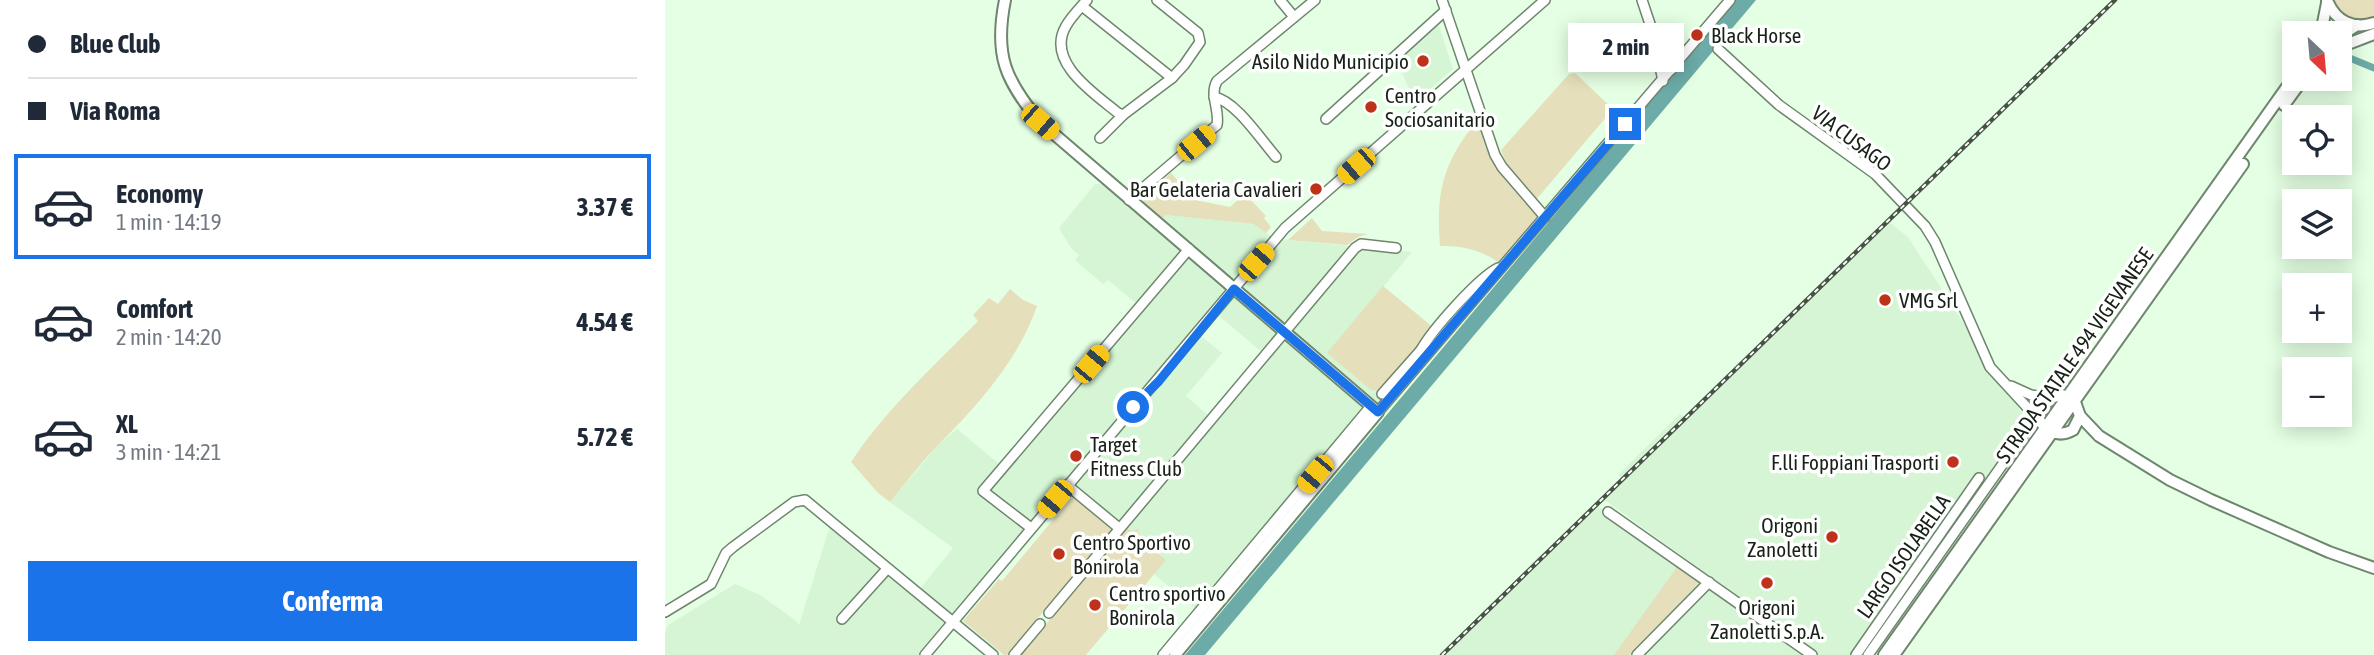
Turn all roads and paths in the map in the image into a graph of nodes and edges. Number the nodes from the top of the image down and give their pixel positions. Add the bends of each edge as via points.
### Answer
1 (1005, 0) edge
2 (1157, 0) edge
3 (1280, 0) edge
4 (1315, 0) edge
5 (1443, 0) edge
6 (1545, 0) edge
7 (1642, 0) edge
8 (1730, 0) edge
9 (2327, 0) edge
10 (1084, 3) edge
11 (1446, 10) junction
12 (1294, 17) junction
13 (2323, 21) edge
14 (2374, 23) edge
15 (2357, 25) junction
16 (2352, 28) edge
17 (1653, 33) junction
18 (2374, 34) edge
19 (2352, 42) edge
20 (1718, 49) dead end
21 (1466, 70) junction
22 (1671, 70) junction
23 (1172, 78) junction
24 (1663, 81) junction
25 (2284, 91) edge
26 (2294, 91) edge
27 (1214, 97) junction
28 (1122, 115) junction
29 (1325, 119) dead end
30 (1100, 138) dead end
31 (1276, 158) dead end
32 (1129, 200) junction
33 (1545, 217) junction
34 (1395, 248) dead end
35 (1189, 249) junction
36 (1234, 289) junction
37 (1285, 332) junction
38 (1421, 355) junction
39 (2003, 382) junction
40 (1382, 394) dead end
41 (2050, 398) junction
42 (2071, 399) junction
43 (1375, 409) junction
44 (2080, 416) junction
45 (2036, 417) junction
46 (2049, 430) junction
47 (2070, 432) junction
48 (2099, 436) junction
49 (1979, 478) dead end
50 (1067, 485) junction
51 (1608, 512) dead end
52 (1031, 528) junction
53 (1119, 528) junction
54 (2374, 568) edge
55 (887, 569) junction
56 (1709, 582) junction
57 (665, 612) edge
58 (1049, 613) dead end
59 (842, 619) dead end
60 (953, 621) junction
61 (1040, 624) dead end
62 (925, 655) edge
63 (993, 655) edge
64 (1014, 655) edge
65 (1163, 655) edge
66 (1175, 655) edge
67 (1637, 655) edge
68 (1812, 655) edge
69 (1856, 655) edge
70 (1868, 655) edge
71 (1884, 655) edge
72 (1894, 655) edge

1 - 32 main road via 1001,46 1018,96 1040,122
2 - 23 street via 1200,36
3 - 12 street
4 - 12 street
5 - 11 street
6 - 21 street
7 - 17 street
8 - 22 street
9 - 13 main road
9 - 15 main road via 2337,17
10 - 23 street
10 - 28 street via 1061,38 1063,55 1077,78
11 - 21 street
11 - 29 street
12 - 27 street via 1217,81
14 - 15 main road
15 - 16 main road
17 - 22 street
17 - 24 street
18 - 19 main road
20 - 39 street, VIA CUSAGO via 1779,105 1875,174 1925,226 1990,367
21 - 33 street via 1498,162
21 - 36 street via 1285,228
22 - 24 street
23 - 28 street
24 - 33 street
25 - 42 main road, STRADA STATALE 494 VIGEVANESE
26 - 42 main road, STRADA STATALE 494 VIGEVANESE
27 - 31 street via 1231,105
27 - 32 street via 1217,125
28 - 30 street
32 - 35 main road
33 - 38 street via 1503,266 1485,276
34 - 37 street via 1361,244 1355,248
35 - 36 main road
35 - 52 street via 983,491
36 - 37 main road
36 - 50 street
37 - 43 main road
37 - 53 street
38 - 40 street
38 - 43 street
39 - 41 street
39 - 45 street, VIA CUSAGO
41 - 42 main road via 2062,395
41 - 45 main road
42 - 44 main road
42 - 46 main road, STRADA STATALE 494 VIGEVANESE
43 - 65 street
43 - 66 main road
44 - 47 main road
44 - 48 main road
45 - 46 main road
45 - 70 street
46 - 47 main road
46 - 71 main road, STRADA STATALE 494 VIGEVANESE
46 - 72 main road, STRADA STATALE 494 VIGEVANESE
47 - 48 main road
48 - 54 main road via 2211,500
49 - 69 street, LARGO ISOLABELLA
50 - 52 street
50 - 53 street
51 - 56 street
52 - 60 street
53 - 58 street
55 - 57 street via 805,500 794,502 728,551 711,584
55 - 59 street
55 - 60 street
56 - 67 street
56 - 68 street
60 - 62 street
60 - 63 street
61 - 64 street

